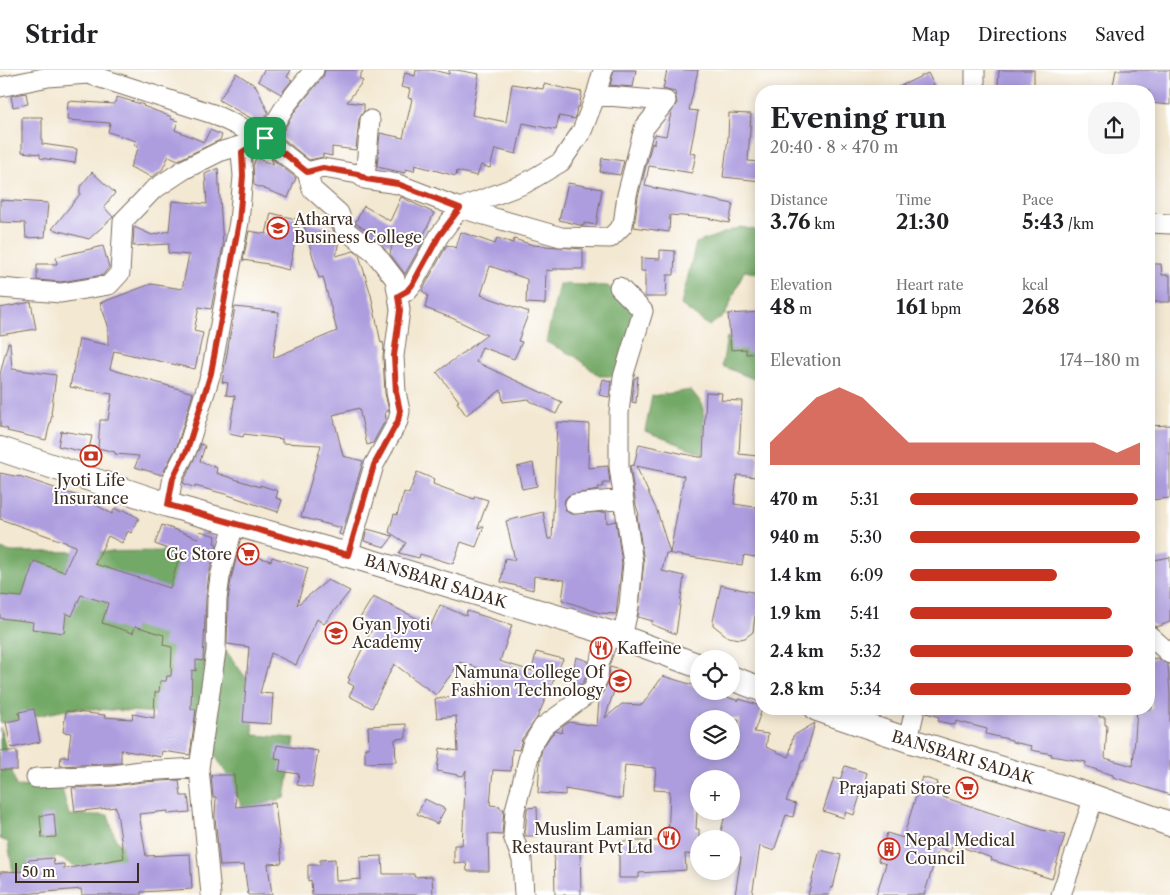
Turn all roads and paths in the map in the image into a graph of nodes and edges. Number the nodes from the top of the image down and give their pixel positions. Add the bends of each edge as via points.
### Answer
1 (314, 70) edge
2 (603, 70) edge
3 (975, 70) edge
4 (975, 85) edge
5 (0, 86) edge
6 (596, 95) junction
7 (370, 120) dead end
8 (265, 138) junction
9 (307, 172) junction
10 (366, 179) junction
11 (460, 208) junction
12 (1155, 223) edge
13 (1170, 224) edge
14 (0, 288) edge
15 (619, 288) dead end
16 (398, 296) junction
17 (0, 449) edge
18 (623, 500) junction
19 (574, 504) dead end
20 (168, 505) junction
21 (234, 524) junction
22 (348, 555) junction
23 (616, 636) junction
24 (1155, 640) edge
25 (1170, 654) edge
26 (690, 663) edge
27 (740, 681) edge
28 (755, 687) edge
29 (835, 715) edge
30 (913, 715) edge
31 (908, 740) junction
32 (199, 768) junction
33 (36, 778) dead end
34 (1102, 800) junction
35 (1170, 824) edge
36 (211, 895) edge
37 (524, 895) edge
38 (1061, 895) edge

1 - 8 street
2 - 6 street
3 - 4 street
5 - 8 street via 88,74 213,114
6 - 11 street via 582,131 561,162 524,184
6 - 11 street via 666,101 644,128 626,195 623,225 610,238 561,237
7 - 10 street
8 - 9 street
8 - 14 street via 219,152 153,190 123,221 120,273 109,285 61,293
8 - 20 street via 242,152 239,222 211,373 187,450 173,478
9 - 10 street via 323,168 358,174
9 - 16 street via 312,189 339,213 345,230 374,252 395,279
10 - 11 street via 398,184
11 - 16 street via 439,236 412,285
12 - 13 street
15 - 18 street via 643,311 623,377 619,413 619,468
16 - 22 street via 400,310 394,356 400,411 398,421 374,465
17 - 20 main road, BANSBARI SADAK
18 - 19 street
18 - 23 street via 633,564 628,606
20 - 21 main road, BANSBARI SADAK
21 - 22 main road, BANSBARI SADAK
21 - 32 street via 220,577 216,651
22 - 23 main road, BANSBARI SADAK
23 - 26 main road, BANSBARI SADAK
23 - 37 street via 599,664 598,678 592,691 543,727 532,745 514,810 513,836 522,860
24 - 25 street
27 - 28 main road
29 - 31 main road, BANSBARI SADAK
30 - 31 street
31 - 34 main road, BANSBARI SADAK
32 - 33 street
32 - 36 street
34 - 35 main road, BANSBARI SADAK
34 - 38 street

